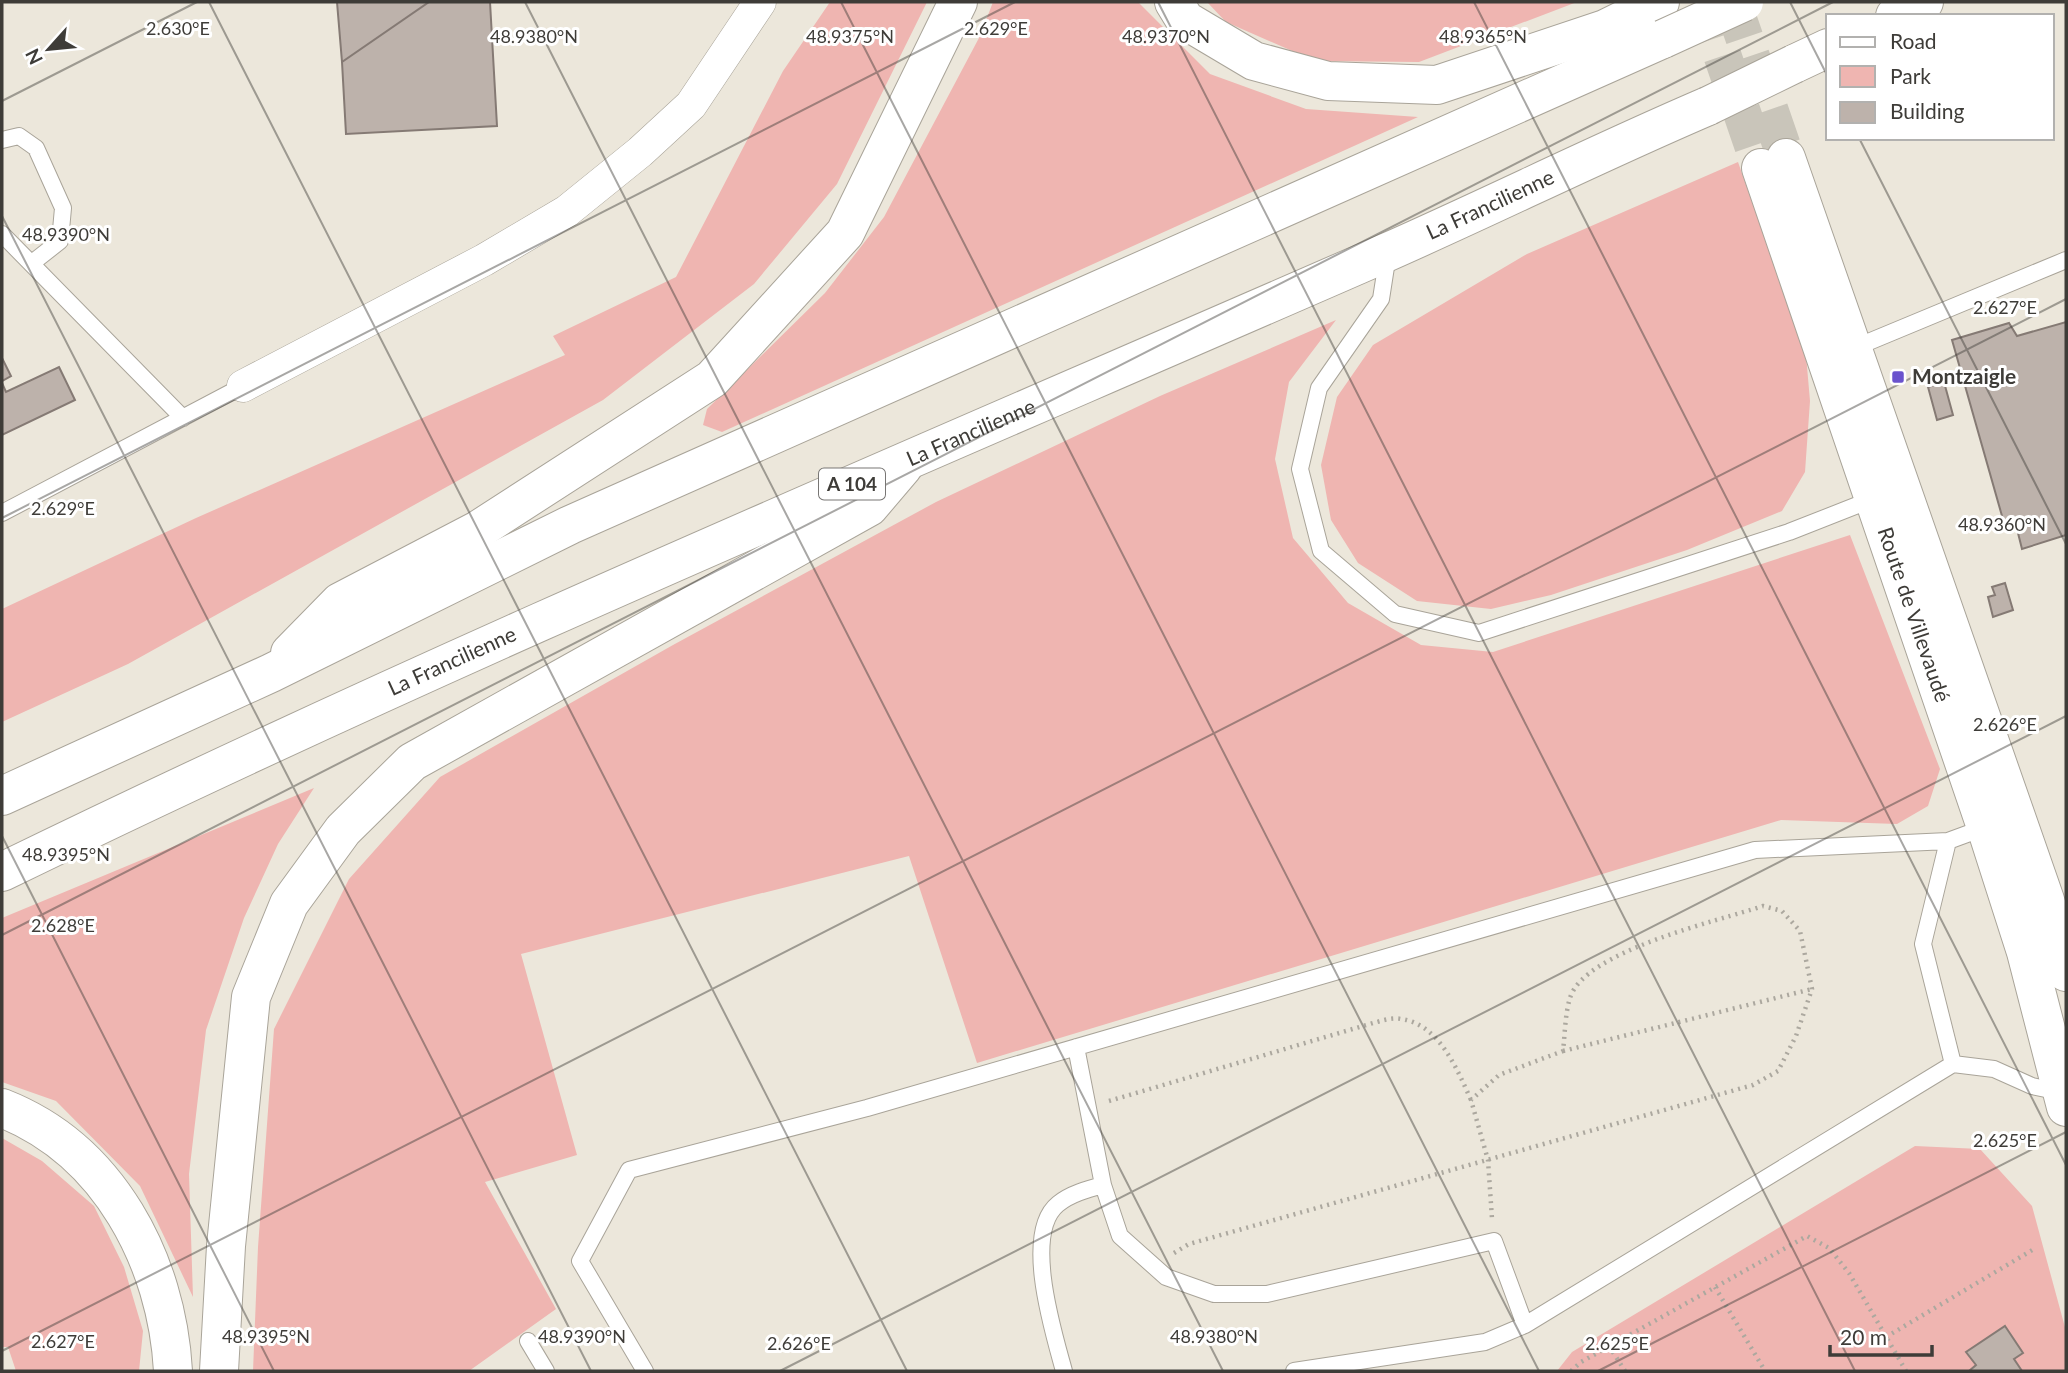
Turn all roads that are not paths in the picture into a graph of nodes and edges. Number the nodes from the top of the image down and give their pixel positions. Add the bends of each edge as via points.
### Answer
1 (760, 2) edge
2 (958, 2) edge
3 (1174, 2) edge
4 (1744, 2) edge
5 (1924, 2) edge
6 (1899, 14) edge
7 (1658, 15) edge
8 (1826, 49) edge
9 (2, 140) edge
10 (2, 233) edge
11 (1388, 252) junction
12 (2066, 260) edge
13 (32, 263) junction
14 (1854, 348) junction
15 (243, 386) joint
16 (183, 418) junction
17 (911, 458) junction
18 (1873, 499) junction
19 (2, 513) edge
20 (271, 673) junction
21 (2, 796) edge
22 (1986, 827) junction
23 (1948, 841) junction
24 (2, 872) edge
25 (2066, 972) edge
26 (1076, 1047) junction
27 (1953, 1064) junction
28 (2064, 1100) edge
29 (2, 1108) edge
30 (1103, 1185) junction
31 (1525, 1325) junction
32 (528, 1341) dead end
33 (173, 1371) edge
34 (219, 1371) edge
35 (546, 1371) edge
36 (645, 1371) edge
37 (1064, 1371) edge
38 (1294, 1371) edge

1 - 15 street via 691,105 567,211 484,260
2 - 20 main road via 845,233 712,379 478,530 340,602
3 - 7 main road via 1185,20 1254,61 1328,81 1437,85
4 - 7 main road, bridge
5 - 6 main road
7 - 20 main road via 570,526
8 - 11 main road, La Francilienne / A 104, bridge
9 - 13 lane via 19,136 36,148 63,208 61,242
10 - 13 lane
11 - 17 main road, La Francilienne / A 104
11 - 18 lane via 1381,299 1320,388 1300,469 1321,551 1395,614 1479,633 1789,532
12 - 14 lane
13 - 16 lane
14 - 18 main road, Route de Villevaudé via 1773,163
14 - 25 main road, Route de Villevaudé
15 - 16 lane
16 - 19 lane
17 - 24 main road, La Francilienne / A 104 via 169,791
17 - 34 main road via 869,507 412,762 343,830 289,904 251,997 226,1246
18 - 22 main road, Route de Villevaudé
20 - 21 main road
22 - 23 lane
22 - 28 main road, Route de Villevaudé via 2026,952
23 - 26 lane via 1755,850
23 - 27 lane via 1923,944
26 - 30 lane
26 - 36 lane via 629,1170 580,1261
27 - 28 lane via 1994,1069
27 - 31 lane
29 - 33 main road via 60,1140 122,1207 145,1247 161,1292 171,1334
30 - 31 lane via 1120,1236 1166,1277 1214,1294 1267,1294 1494,1241
30 - 37 lane via 1057,1205 1045,1228 1041,1258 1047,1309
31 - 38 lane via 1485,1342
32 - 35 lane

